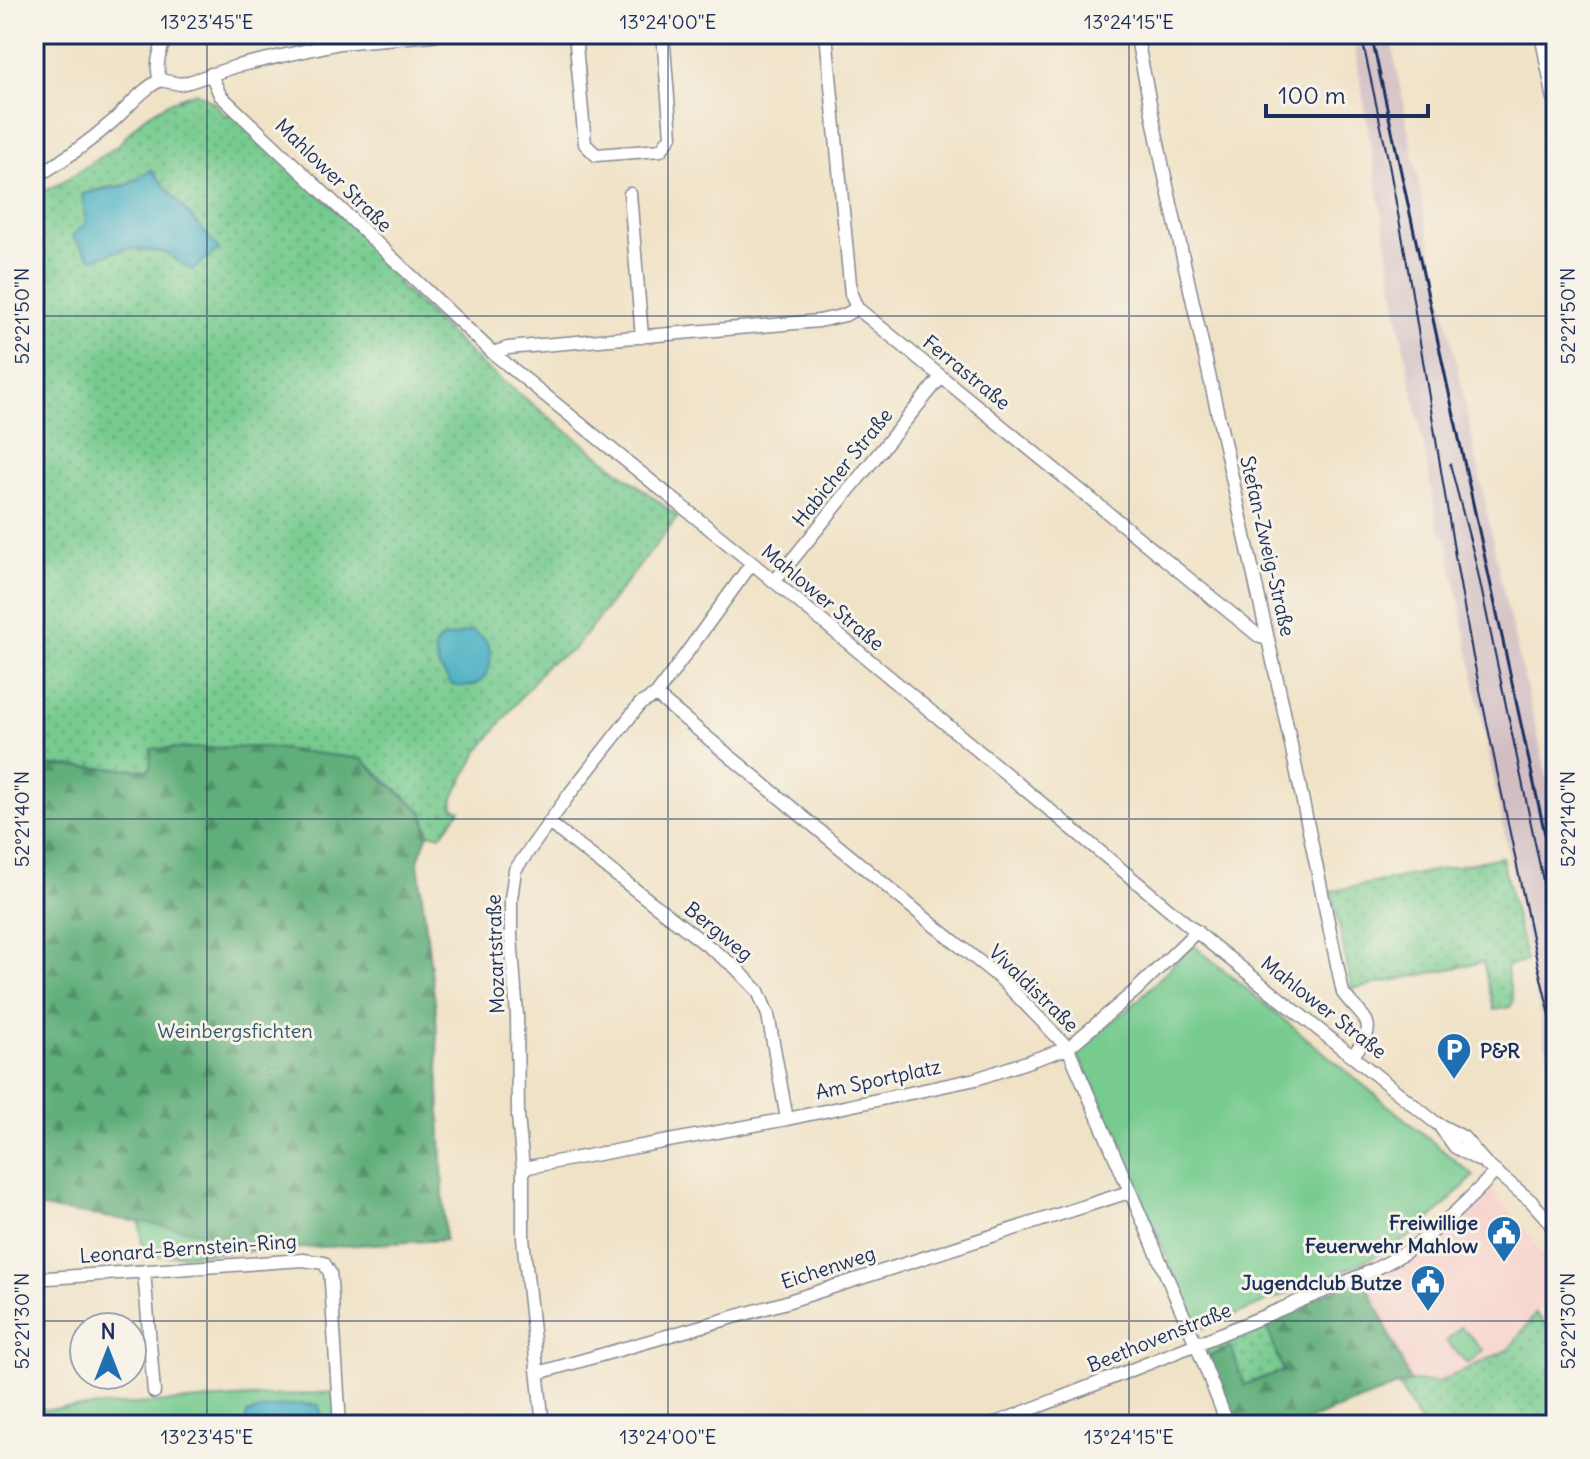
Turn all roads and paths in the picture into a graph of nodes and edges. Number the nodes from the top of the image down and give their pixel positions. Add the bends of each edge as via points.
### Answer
1 (167, 34) edge
2 (443, 34) edge
3 (575, 34) edge
4 (663, 34) edge
5 (826, 34) edge
6 (1136, 34) edge
7 (1541, 34) edge
8 (211, 74) junction
9 (160, 80) junction
10 (1556, 110) edge
11 (34, 178) edge
12 (630, 194) dead end
13 (857, 308) junction
14 (642, 337) junction
15 (493, 353) junction
16 (941, 377) junction
17 (752, 563) junction
18 (774, 582) junction
19 (1268, 639) junction
20 (656, 695) junction
21 (549, 823) junction
22 (1197, 931) junction
23 (1068, 1048) junction
24 (1353, 1055) junction
25 (787, 1119) junction
26 (523, 1168) junction
27 (1491, 1168) junction
28 (1129, 1192) junction
29 (1556, 1233) edge
30 (144, 1271) junction
31 (34, 1279) edge
32 (1196, 1344) junction
33 (538, 1373) junction
34 (154, 1392) dead end
35 (340, 1425) edge
36 (543, 1425) edge
37 (991, 1425) edge
38 (1228, 1425) edge

1 - 9 street via 158,63
2 - 8 street via 340,43
3 - 4 street via 585,144 596,155 661,150 671,136
5 - 13 street, Ferrastraße via 851,294
6 - 19 street, Stefan-Zweig-Straße
7 - 10 street
8 - 9 street via 180,84
8 - 15 street, Mahlower Straße via 220,95
9 - 11 street via 73,153
12 - 14 street
13 - 14 street via 819,321
13 - 16 street, Ferrastraße
14 - 15 street
15 - 17 street, Mahlower Straße
16 - 18 street, Habicher Straße
16 - 19 street, Ferrastraße
17 - 18 street, Mahlower Straße
17 - 20 street, Mozartstraße
18 - 22 street, Mahlower Straße
19 - 24 street, Stefan-Zweig-Straße via 1343,993 1369,1027
20 - 21 street, Mozartstraße via 640,704
20 - 23 street, Vivaldistraße via 1001,979
21 - 25 street, Bergweg via 735,967 758,991 768,1015
21 - 26 street, Mozartstraße via 515,870 511,899
22 - 23 street, Am Sportplatz
22 - 24 street, Mahlower Straße
23 - 25 street, Am Sportplatz via 976,1079
23 - 28 street, Vivaldistraße
24 - 27 street, Mahlower Straße via 1436,1123 1455,1147
25 - 26 street, Am Sportplatz
26 - 33 street, Mozartstraße via 523,1238
27 - 29 street, Mahlower Straße via 1531,1201
27 - 32 street, Beethovenstraße via 1448,1218 1401,1254
28 - 32 street, Vivaldistraße
28 - 33 street, Eichenweg via 783,1303
30 - 31 street, Leonard-Bernstein-Ring
30 - 34 street
30 - 35 street, Leonard-Bernstein-Ring via 324,1263 331,1283
32 - 37 street, Beethovenstraße
32 - 38 street, Vivaldistraße
33 - 36 street, Mozartstraße

